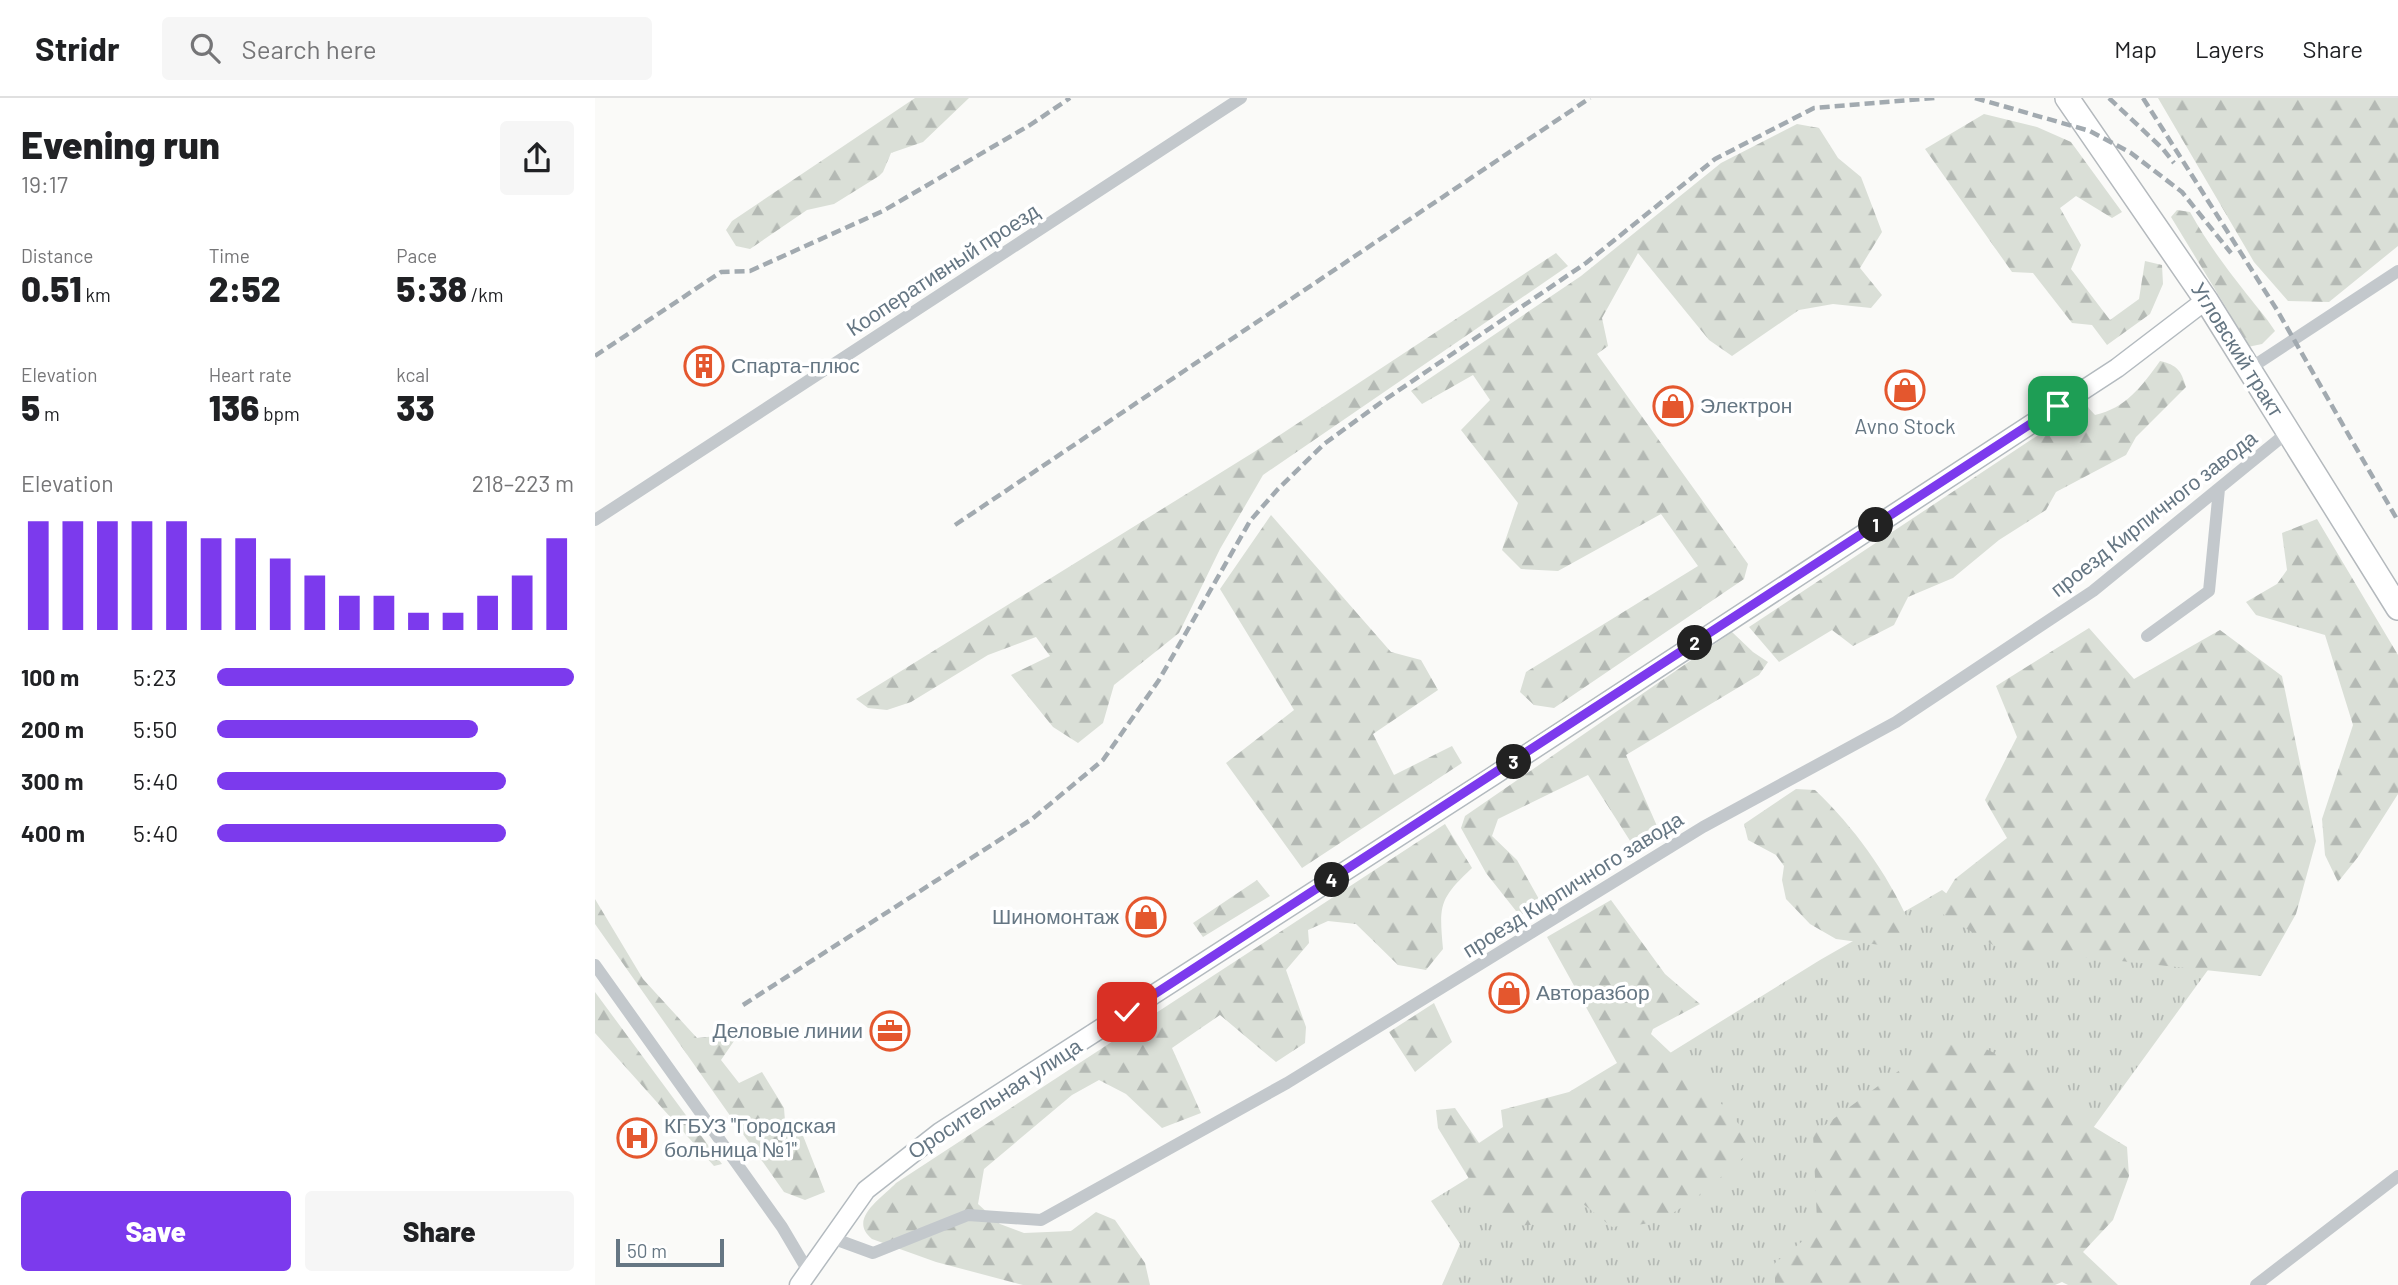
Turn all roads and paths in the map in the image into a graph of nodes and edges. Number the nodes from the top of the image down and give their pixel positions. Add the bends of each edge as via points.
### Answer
1 (1241, 98) edge
2 (2067, 98) edge
3 (2398, 271) edge
4 (2206, 300) junction
5 (2249, 369) junction
6 (2288, 432) junction
7 (2219, 489) junction
8 (595, 520) edge
9 (2398, 608) edge
10 (2147, 635) dead end
11 (595, 965) edge
12 (2398, 1176) edge
13 (832, 1238) junction
14 (804, 1278) edge
15 (2256, 1285) edge

1 - 8 street, Кооперативный проезд
2 - 4 highway, Угловский тракт
3 - 5 street
4 - 5 highway, Угловский тракт
4 - 13 main road, Оросительная улица via 2117,368 940,1132 866,1190
5 - 6 highway, Угловский тракт
6 - 7 street, проезд Кирпичного завода
6 - 9 highway, Угловский тракт
7 - 10 street via 2209,591
7 - 13 street, проезд Кирпичного завода via 2093,591 1896,722 1703,827 1287,1083 1041,1220 968,1215 873,1254
11 - 14 street via 782,1227
12 - 15 street
13 - 14 main road, Оросительная улица

